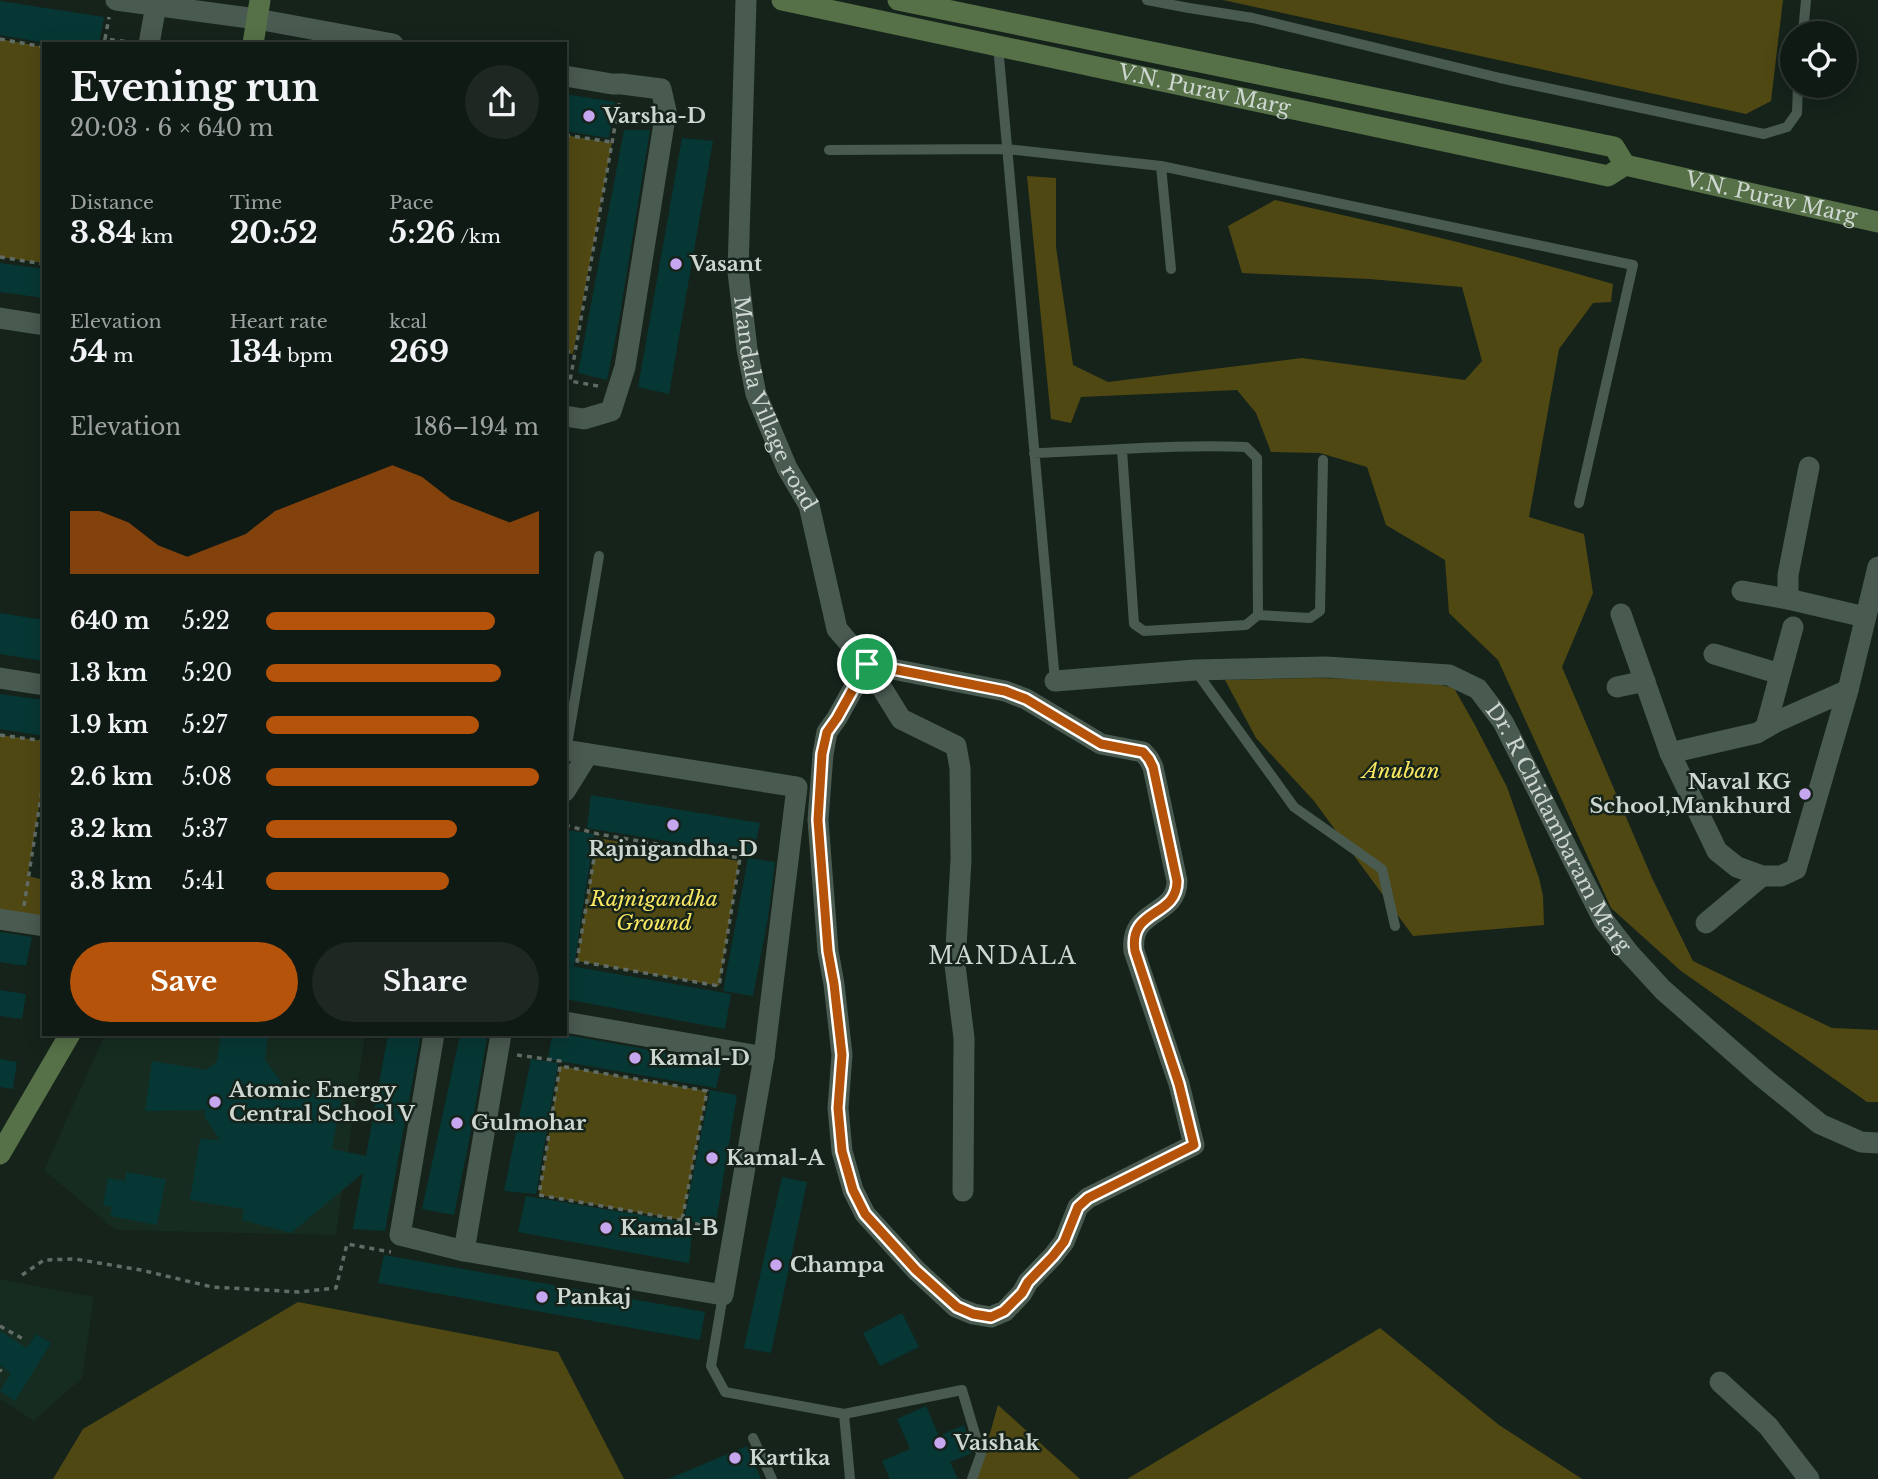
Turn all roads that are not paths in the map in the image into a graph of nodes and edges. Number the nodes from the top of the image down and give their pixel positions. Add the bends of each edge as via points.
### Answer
1 (116, 0) edge
2 (746, 0) edge
3 (782, 0) edge
4 (898, 0) edge
5 (1147, 0) edge
6 (1806, 0) edge
7 (156, 5) junction
8 (259, 9) edge
9 (1804, 21) edge
10 (1054, 33) junction
11 (362, 41) edge
12 (140, 42) edge
13 (253, 42) edge
14 (998, 46) junction
15 (1050, 57) junction
16 (567, 76) edge
17 (1798, 98) edge
18 (1007, 149) junction
19 (828, 150) dead end
20 (1625, 165) junction
21 (1161, 166) junction
22 (1878, 222) edge
23 (1171, 270) dead end
24 (0, 318) edge
25 (42, 325) edge
26 (567, 416) edge
27 (1122, 450) junction
28 (1034, 453) junction
29 (1323, 460) dead end
30 (1810, 467) dead end
31 (1579, 503) dead end
32 (599, 556) dead end
33 (1878, 567) edge
34 (1742, 591) dead end
35 (1788, 599) junction
36 (1622, 614) dead end
37 (1258, 615) junction
38 (1865, 617) junction
39 (1793, 627) dead end
40 (1714, 654) dead end
41 (867, 664) junction
42 (1195, 670) junction
43 (1780, 674) junction
44 (0, 678) edge
45 (1055, 681) joint
46 (1645, 681) junction
47 (42, 685) edge
48 (1617, 687) dead end
49 (1847, 690) junction
50 (1766, 727) junction
51 (567, 744) edge
52 (567, 750) edge
53 (1670, 753) junction
54 (588, 754) junction
55 (567, 788) edge
56 (1762, 876) junction
57 (10, 921) edge
58 (1706, 923) dead end
59 (42, 926) edge
60 (1395, 926) dead end
61 (567, 1022) edge
62 (69, 1036) edge
63 (434, 1036) edge
64 (499, 1044) edge
65 (764, 1057) junction
66 (1878, 1143) edge
67 (0, 1154) edge
68 (963, 1192) dead end
69 (464, 1251) junction
70 (723, 1295) junction
71 (1720, 1382) dead end
72 (844, 1414) junction
73 (753, 1438) dead end
74 (772, 1479) edge
75 (850, 1479) edge
76 (972, 1479) edge
77 (1809, 1479) edge

1 - 7 street
2 - 41 street, Mandala Village road via 738,272 747,349 756,394 787,468 810,505 837,629
3 - 14 street, V.N. Purav Marg
4 - 10 street, V.N. Purav Marg
5 - 17 lane via 1253,18 1500,78 1764,134 1787,127 1797,113
6 - 9 lane
7 - 8 street
7 - 12 street
8 - 11 street
8 - 13 street
10 - 15 street
10 - 20 street, V.N. Purav Marg via 1614,148
14 - 15 street, V.N. Purav Marg
14 - 18 lane
15 - 20 street, V.N. Purav Marg via 1608,176
16 - 26 street via 661,89 666,111 619,390 611,411 584,419
18 - 19 lane
18 - 21 lane
18 - 28 lane
20 - 22 street, V.N. Purav Marg
21 - 23 lane
21 - 31 lane via 1633,265
24 - 25 street
27 - 28 lane
27 - 37 lane via 1246,447 1257,458
27 - 37 lane via 1134,624 1144,631 1246,625
28 - 45 lane
29 - 37 lane via 1320,611 1310,618
30 - 35 street via 1788,575
32 - 51 lane
33 - 38 street
34 - 35 street
35 - 38 street
36 - 46 street
38 - 49 street
39 - 43 street
40 - 43 street
41 - 41 street via 1005,691 1101,744 1143,752 1153,767 1177,881 1173,899 1141,923 1133,940 1194,1145 1088,1198 1078,1207 1053,1256 1004,1311 991,1317 957,1307 865,1214 842,1151 838,1108 842,1055 818,820 827,732
41 - 68 street, Mandala Village road via 901,719 956,746 961,860 955,965 964,1038
42 - 45 street, Dr. R Chidambaram Marg
42 - 60 lane via 1294,807 1381,869
42 - 66 street, Dr. R Chidambaram Marg via 1326,667 1413,672 1450,676 1478,689 1503,722 1604,921 1629,953 1663,990 1820,1124 1861,1142
43 - 50 street
44 - 47 street
46 - 48 street
46 - 53 street
49 - 50 street
49 - 56 street via 1796,869 1781,876
50 - 53 street
52 - 54 street
53 - 56 street via 1717,851 1738,867
54 - 55 street
54 - 65 street via 797,787
56 - 58 street
57 - 59 street
61 - 65 street
62 - 67 street
63 - 69 street via 400,1236
64 - 69 street
65 - 70 street
69 - 70 street
70 - 72 lane via 711,1366 725,1392
71 - 77 street via 1768,1426
72 - 75 lane
72 - 76 lane via 962,1390 981,1454
73 - 74 lane

